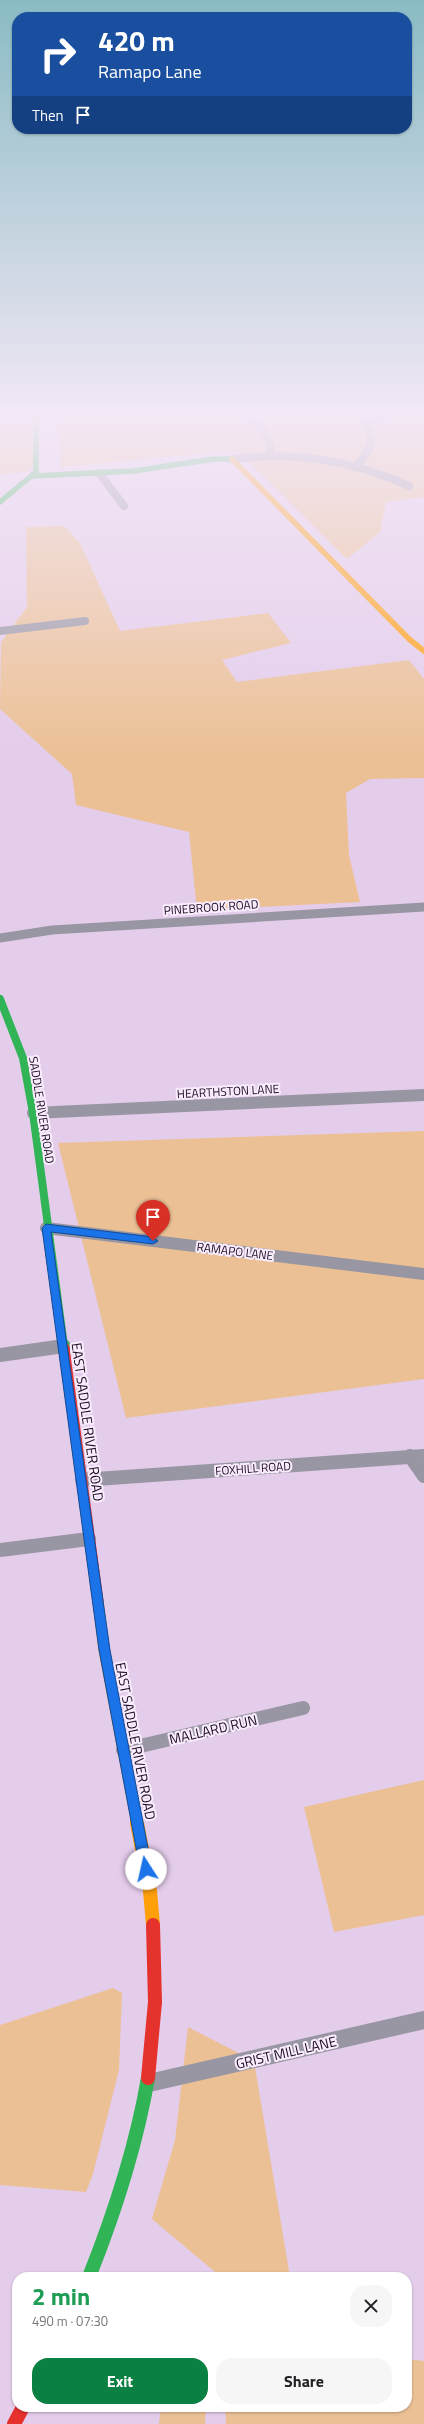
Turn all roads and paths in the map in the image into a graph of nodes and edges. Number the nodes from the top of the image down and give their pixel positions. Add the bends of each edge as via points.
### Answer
1 (303, 530) edge
2 (84, 621) dead end
3 (0, 631) edge
4 (424, 651) edge
5 (424, 907) edge
6 (0, 938) edge
7 (0, 999) edge
8 (424, 1095) edge
9 (32, 1113) junction
10 (46, 1228) junction
11 (424, 1274) edge
12 (64, 1346) junction
13 (0, 1355) edge
14 (417, 1456) edge
15 (424, 1476) edge
16 (82, 1480) junction
17 (89, 1539) junction
18 (0, 1550) edge
19 (303, 1708) dead end
20 (123, 1750) junction
21 (424, 2020) edge
22 (149, 2083) junction
23 (91, 2272) edge
24 (20, 2412) edge
25 (14, 2424) edge

1 - 4 main road via 409,639
2 - 3 street
5 - 6 street, PINEBROOK ROAD via 52,930
7 - 9 main road, SADDLE RIVER ROAD via 23,1058
8 - 9 street, HEARTHSTON LANE
9 - 10 main road, SADDLE RIVER ROAD
10 - 11 street, RAMAPO LANE
10 - 12 main road, EAST SADDLE RIVER ROAD
12 - 13 street
12 - 16 main road, EAST SADDLE RIVER ROAD
14 - 15 street
14 - 16 street, FOXHILL ROAD
16 - 17 main road, EAST SADDLE RIVER ROAD
17 - 18 street
17 - 20 main road, EAST SADDLE RIVER ROAD via 104,1650
19 - 20 street, MALLARD RUN
20 - 22 main road, EAST SADDLE RIVER ROAD via 154,1916 157,1994
21 - 22 street, GRIST MILL LANE
22 - 23 main road, EAST SADDLE RIVER ROAD via 126,2176
24 - 25 main road

